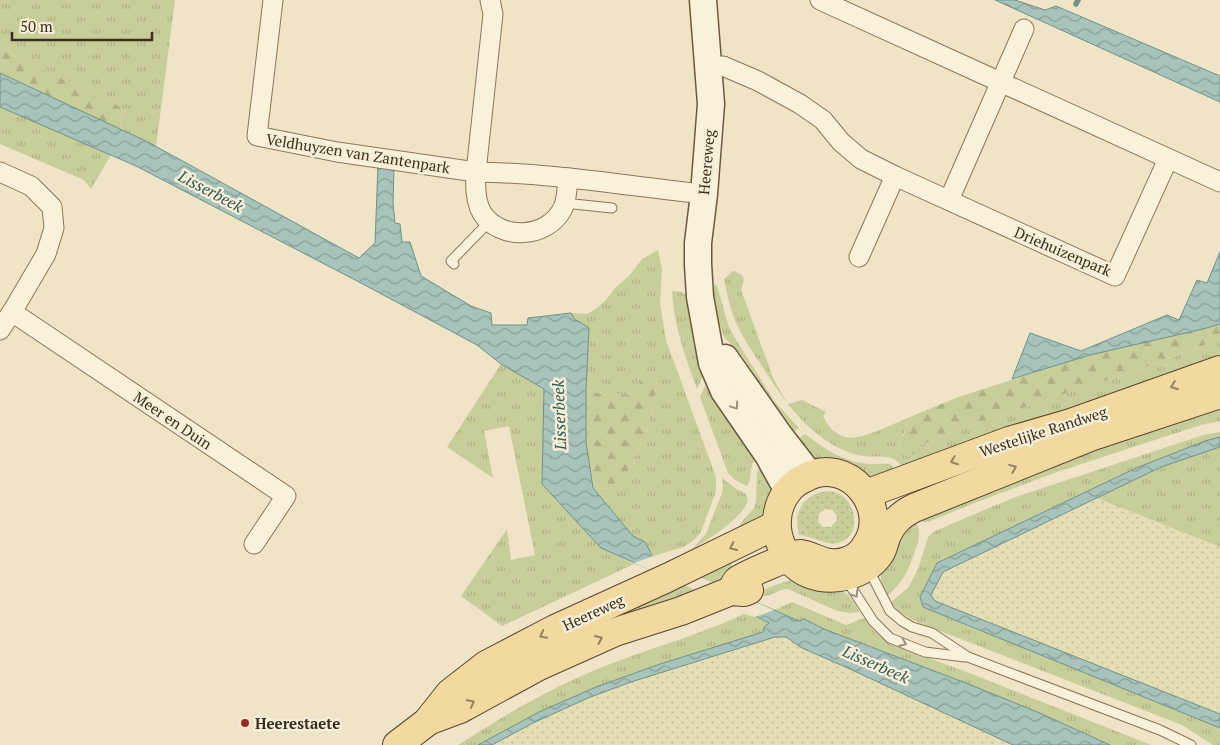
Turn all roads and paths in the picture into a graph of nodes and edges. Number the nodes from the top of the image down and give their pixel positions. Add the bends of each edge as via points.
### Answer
1 (273, 0) edge
2 (490, 0) edge
3 (706, 0) edge
4 (820, 0) edge
5 (1024, 30) dead end
6 (708, 66) junction
7 (1001, 82) junction
8 (1168, 159) junction
9 (0, 172) edge
10 (476, 172) junction
11 (895, 176) junction
12 (568, 178) junction
13 (1220, 182) edge
14 (704, 194) junction
15 (949, 200) junction
16 (564, 203) junction
17 (612, 208) dead end
18 (490, 222) junction
19 (859, 257) dead end
20 (454, 264) dead end
21 (12, 312) junction
22 (705, 323) junction
23 (0, 330) edge
24 (1220, 370) edge
25 (1220, 394) edge
26 (810, 475) junction
27 (788, 491) junction
28 (866, 494) junction
29 (776, 525) junction
30 (254, 544) dead end
31 (794, 563) junction
32 (858, 564) junction
33 (968, 657) junction
34 (426, 722) junction
35 (397, 745) edge
36 (1191, 745) edge

1 - 10 street, Veldhuyzen van Zantenpark via 257,136 337,152
2 - 10 street via 493,14
3 - 6 main road, Heereweg
4 - 7 street
5 - 7 street
6 - 11 street, Driehuizenpark via 723,66 800,104 823,120 861,159
6 - 14 main road, Heereweg via 711,104
7 - 8 street
7 - 15 street
8 - 13 street
8 - 15 street, Driehuizenpark via 1115,276
9 - 21 street via 31,186 52,207 54,228 46,254
10 - 12 street, Veldhuyzen van Zantenpark
10 - 18 street via 478,202
11 - 15 street, Driehuizenpark
11 - 19 street
12 - 14 street, Veldhuyzen van Zantenpark
12 - 16 street
14 - 22 main road, Heereweg via 698,264
16 - 17 lane
16 - 18 street via 556,218 528,233 509,232
18 - 20 lane via 451,261
21 - 23 street
21 - 30 street, Meer en Duin via 286,496
22 - 26 main road, Heereweg via 741,382
22 -> 27 main road, Heereweg via 712,364 724,390
24 -> 28 main road, Westelijke Randweg via 1071,424 1009,441
32 -> 25 main road, Westelijke Randweg via 872,562 881,551 892,526 905,512 1090,437
26 - 27 main road
26 - 28 main road via 828,472 845,476
27 - 29 main road via 779,507
28 - 32 main road via 874,520 870,540
29 - 31 main road via 780,542
29 -> 34 main road, Heereweg via 554,629 486,665 450,693
31 - 32 main road via 818,576 831,578
34 -> 31 main road, Heereweg via 460,709 539,666 615,632 722,595 744,592
32 - 33 lane via 890,611 902,622 932,633
32 -> 33 lane via 873,622 890,638 926,652
33 - 36 lane via 1160,730
34 - 35 main road, Heereweg

